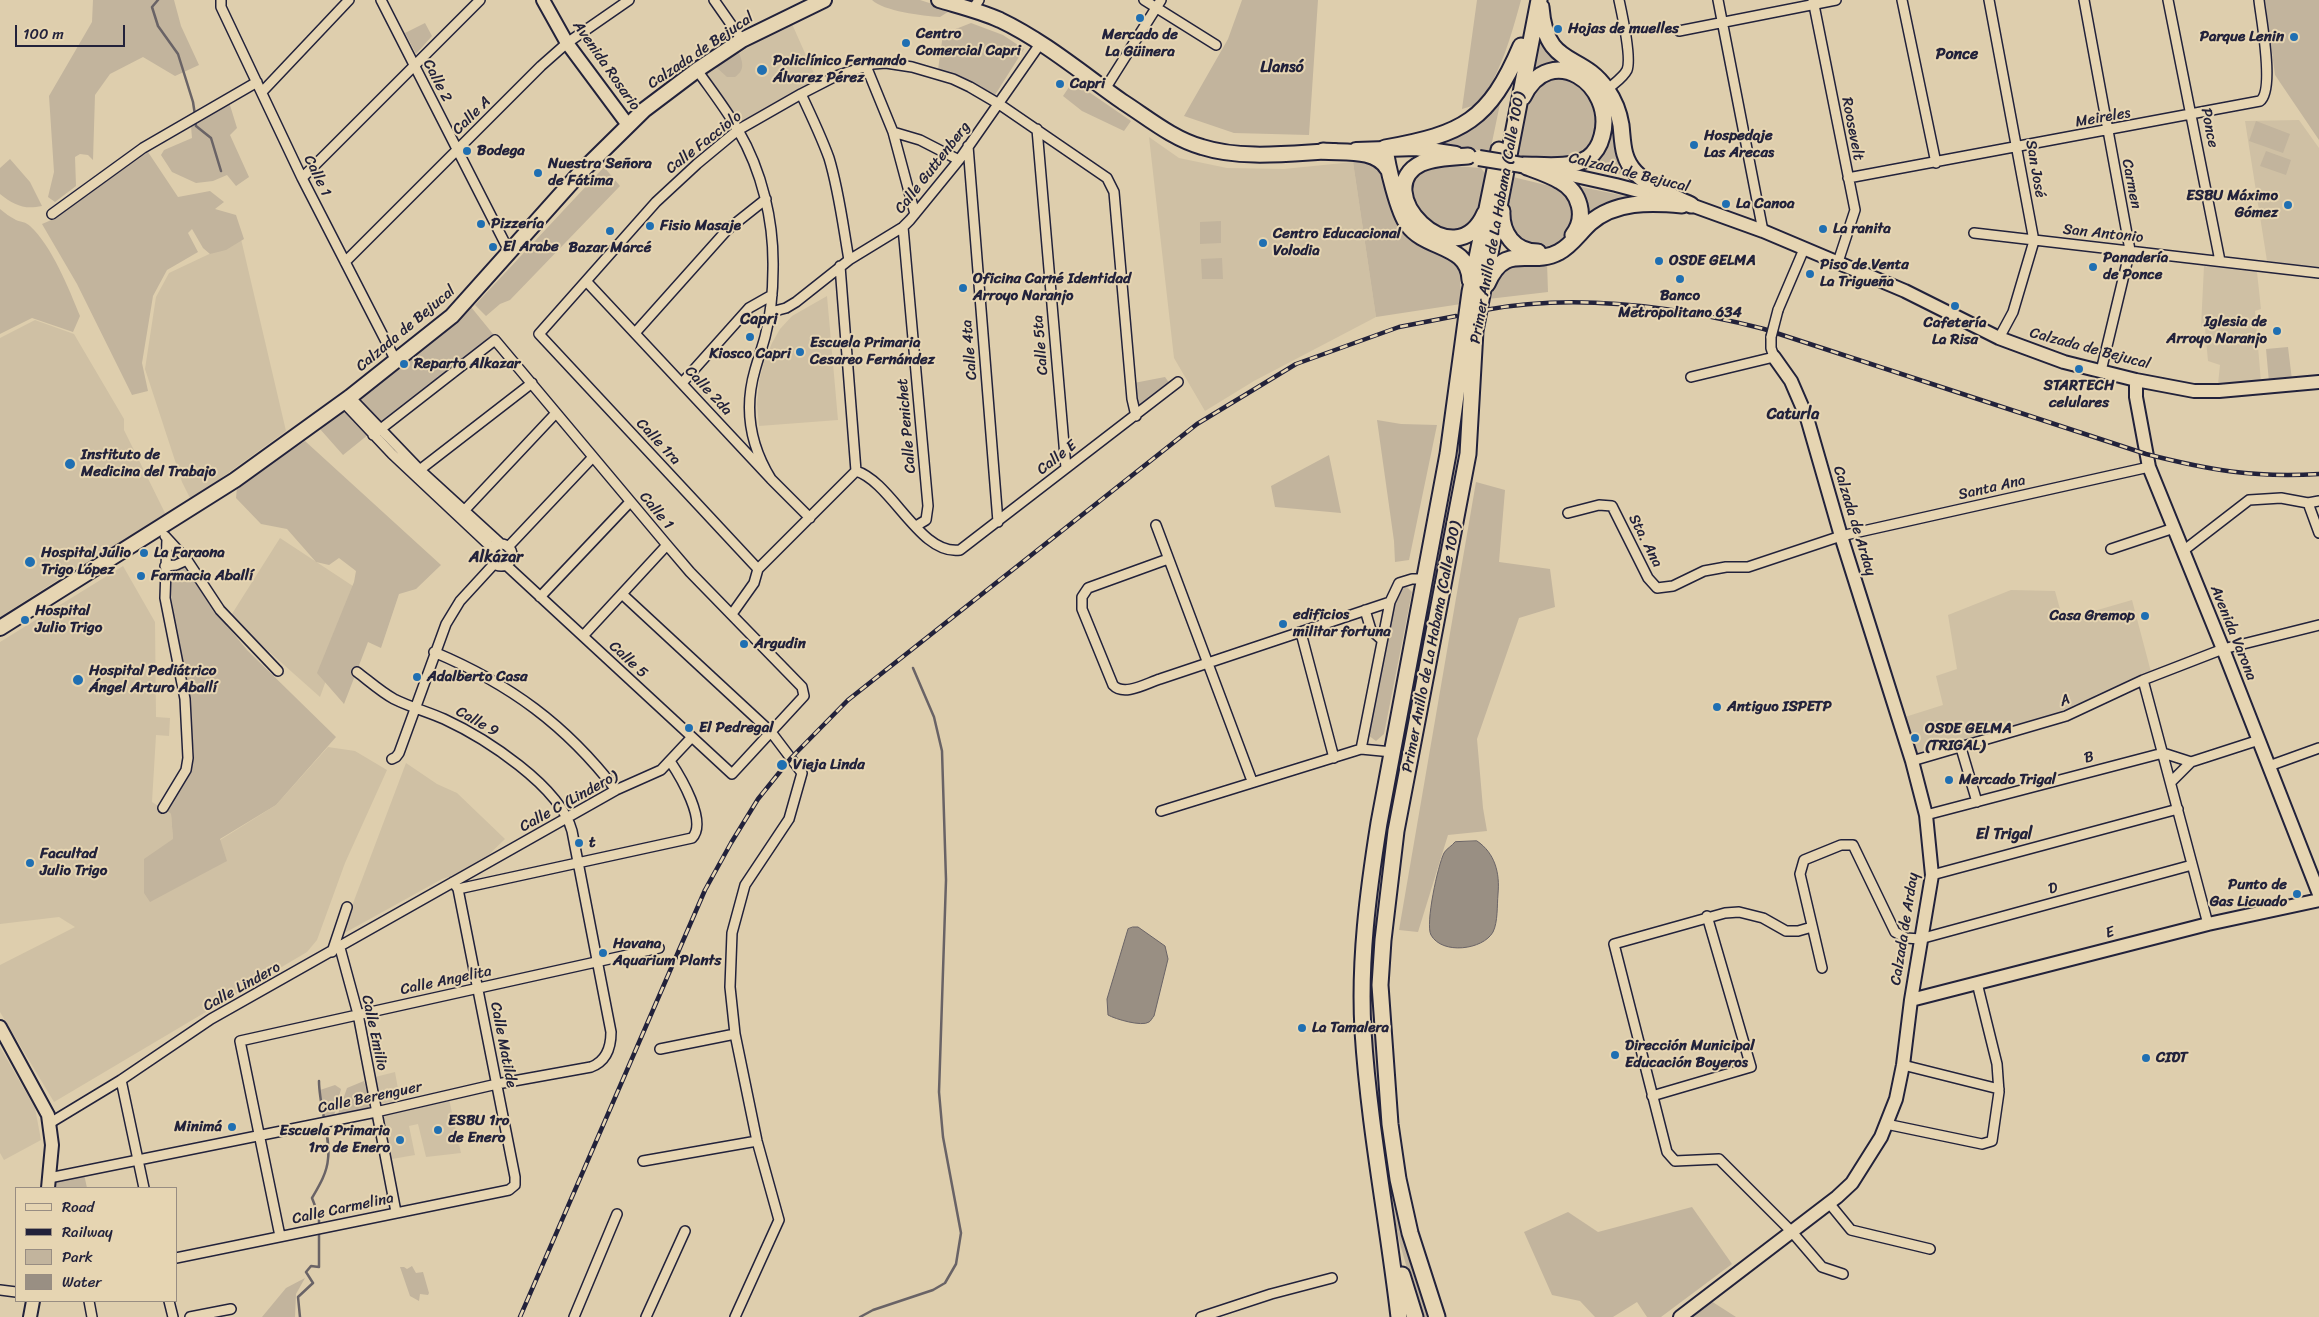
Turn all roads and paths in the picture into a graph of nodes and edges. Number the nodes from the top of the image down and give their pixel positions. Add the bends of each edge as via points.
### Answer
1 (348, 0) edge
2 (381, 0) edge
3 (480, 0) edge
4 (544, 0) edge
5 (629, 0) edge
6 (714, 0) edge
7 (824, 0) edge
8 (938, 0) edge
9 (1144, 0) edge
10 (1529, 0) edge
11 (1540, 0) edge
12 (1619, 0) edge
13 (1718, 0) edge
14 (1836, 0) edge
15 (1902, 0) edge
16 (1990, 0) edge
17 (2084, 0) edge
18 (2168, 0) edge
19 (2259, 0) edge
20 (223, 2) edge
21 (1813, 2) edge
22 (1159, 4) edge
23 (976, 5) edge
24 (1722, 22) junction
25 (1679, 31) dead end
26 (742, 40) junction
27 (567, 43) junction
28 (1040, 44) junction
29 (1216, 45) dead end
30 (1521, 46) junction
31 (414, 66) junction
32 (866, 66) junction
33 (698, 70) junction
34 (257, 82) junction
35 (1105, 89) junction
36 (1607, 90) junction
37 (262, 92) junction
38 (800, 94) junction
39 (999, 104) junction
40 (2192, 115) junction
41 (628, 125) junction
42 (1036, 129) junction
43 (738, 130) junction
44 (1513, 130) junction
45 (2107, 131) junction
46 (893, 132) junction
47 (968, 146) junction
48 (2017, 147) junction
49 (1385, 148) junction
50 (457, 150) junction
51 (1324, 151) junction
52 (1473, 157) junction
53 (959, 160) junction
54 (1936, 162) junction
55 (1523, 165) junction
56 (1388, 168) junction
57 (302, 178) junction
58 (1848, 178) junction
59 (1503, 188) junction
60 (766, 199) junction
61 (1489, 202) junction
62 (1691, 205) junction
63 (52, 214) dead end
64 (915, 214) junction
65 (903, 227) junction
66 (1762, 231) junction
67 (1974, 233) dead end
68 (2034, 241) junction
69 (1804, 249) junction
70 (2130, 250) junction
71 (510, 253) junction
72 (849, 260) junction
73 (2220, 261) junction
74 (345, 262) junction
75 (1838, 262) junction
76 (840, 266) junction
77 (2319, 272) edge
78 (586, 281) junction
79 (772, 295) junction
80 (1475, 296) junction
81 (771, 312) junction
82 (635, 333) junction
83 (539, 334) joint
84 (1999, 338) junction
85 (1774, 357) junction
86 (396, 361) junction
87 (2101, 371) junction
88 (1691, 377) dead end
89 (2136, 380) junction
90 (1178, 382) dead end
91 (2319, 382) edge
92 (532, 383) junction
93 (682, 383) junction
94 (346, 399) junction
95 (556, 413) junction
96 (1136, 416) junction
97 (376, 432) junction
98 (593, 457) junction
99 (2149, 467) junction
100 (1066, 468) junction
101 (856, 471) junction
102 (417, 472) junction
103 (771, 479) junction
104 (2319, 501) edge
105 (630, 502) junction
106 (2308, 503) junction
107 (1568, 513) dead end
108 (462, 514) junction
109 (810, 518) junction
110 (998, 522) junction
111 (1156, 525) dead end
112 (916, 526) junction
113 (2174, 528) junction
114 (164, 533) junction
115 (2319, 533) edge
116 (1841, 536) junction
117 (667, 545) junction
118 (505, 546) junction
119 (492, 548) junction
120 (2111, 548) dead end
121 (2183, 551) junction
122 (1168, 559) junction
123 (187, 560) junction
124 (494, 564) junction
125 (506, 564) junction
126 (165, 566) junction
127 (758, 569) junction
128 (1424, 579) junction
129 (622, 594) junction
130 (540, 597) junction
131 (1390, 602) junction
132 (1365, 610) junction
133 (732, 614) junction
134 (2319, 625) edge
135 (0, 628) edge
136 (1301, 633) junction
137 (583, 636) junction
138 (1382, 640) junction
139 (2223, 649) junction
140 (434, 652) junction
141 (1207, 663) junction
142 (278, 671) dead end
143 (357, 672) dead end
144 (2143, 680) junction
145 (415, 707) junction
146 (771, 732) junction
147 (691, 738) junction
148 (2258, 740) junction
149 (1961, 748) junction
150 (2319, 748) edge
151 (1361, 749) junction
152 (1392, 752) junction
153 (2163, 753) junction
154 (395, 756) dead end
155 (1334, 758) junction
156 (670, 760) junction
157 (1912, 762) junction
158 (2191, 762) junction
159 (2269, 766) junction
160 (1252, 781) junction
161 (2171, 782) junction
162 (616, 790) junction
163 (1977, 802) junction
164 (163, 808) dead end
165 (2178, 809) junction
166 (1161, 811) dead end
167 (1926, 815) junction
168 (567, 818) junction
169 (578, 864) junction
170 (2192, 865) junction
171 (2315, 871) edge
172 (1932, 875) junction
173 (456, 886) junction
174 (2319, 894) edge
175 (2319, 900) edge
176 (347, 907) dead end
177 (1707, 916) junction
178 (2208, 924) junction
179 (1812, 927) junction
180 (1920, 939) junction
181 (658, 948) dead end
182 (336, 950) junction
183 (598, 961) junction
184 (1822, 968) dead end
185 (1977, 984) junction
186 (478, 988) junction
187 (1911, 1000) junction
188 (358, 1014) junction
189 (0, 1027) edge
190 (735, 1034) junction
191 (660, 1049) dead end
192 (1903, 1065) junction
193 (121, 1080) junction
194 (497, 1084) junction
195 (1999, 1089) junction
196 (1652, 1096) junction
197 (376, 1112) junction
198 (50, 1123) junction
199 (1886, 1124) junction
200 (259, 1136) junction
201 (757, 1142) junction
202 (139, 1161) junction
203 (643, 1161) dead end
204 (48, 1183) edge
205 (514, 1185) joint
206 (144, 1187) edge
207 (1829, 1203) junction
208 (396, 1212) junction
209 (617, 1214) dead end
210 (685, 1231) dead end
211 (1792, 1232) junction
212 (1389, 1233) junction
213 (280, 1236) junction
214 (1930, 1249) dead end
215 (178, 1258) edge
216 (1843, 1274) dead end
217 (1332, 1278) dead end
218 (0, 1290) edge
219 (15, 1292) edge
220 (33, 1302) edge
221 (88, 1302) edge
222 (168, 1302) edge
223 (231, 1309) dead end
224 (30, 1317) edge
225 (92, 1317) edge
226 (173, 1317) edge
227 (190, 1317) edge
228 (574, 1317) edge
229 (646, 1317) edge
230 (735, 1317) edge
231 (1201, 1317) edge
232 (1399, 1317) edge
233 (1415, 1317) edge
234 (1437, 1317) edge
235 (1680, 1317) edge

1 - 37 street
2 - 31 street, Calle 2
3 - 31 street
4 - 27 street, Avenida Rosario
5 - 27 street, Calle A
6 - 26 street
7 - 26 main road, Calzada de Bejucal
8 - 23 main road, Calzada de Bejucal
9 - 22 street
10 - 30 highway, Primer Anillo de La Habana (Calle 100)
11 - 36 highway via 1543,25 1551,45 1592,73
11 - 44 highway, Primer Anillo de La Habana (Calle 100)
12 - 36 street via 1627,67
13 - 24 street
14 - 21 street
15 - 54 street
16 - 48 street, San José
17 - 45 street, Carmen
18 - 40 street, Ponce
19 - 40 street, Meireles via 2268,80 2264,98
20 - 34 street, Calle 1
21 - 24 street
21 - 58 street, Roosevelt
22 - 29 street
22 - 35 street
23 - 28 main road, Calzada de Bejucal
24 - 25 street
24 - 66 street
26 - 33 main road, Calzada de Bejucal
27 - 41 street, Avenida Rosario
27 - 50 street, Calle A
28 - 35 main road, Calzada de Bejucal
28 - 39 street, Calle Guttenberg
30 - 49 highway via 1497,95 1470,120 1440,136
30 - 61 highway, Primer Anillo de La Habana (Calle 100)
31 - 50 street, Calle 2
31 - 57 street
32 - 38 street, Calle Facciolo via 836,76
32 - 39 street, Calle Facciolo via 886,63 934,73 970,87
32 - 46 street
33 - 41 main road, Calzada de Bejucal
33 - 43 street
34 - 37 street, Calle 1
34 - 63 street via 143,148
35 - 51 main road, Calzada de Bejucal via 1174,135 1200,147 1243,153
36 - 62 highway via 1619,115 1624,154 1630,166 1656,188
37 - 57 street, Calle 1
38 - 43 street, Calle Facciolo
38 - 72 street via 829,158
39 - 42 street, Calle Facciolo
39 - 47 street, Calle Guttenberg
40 - 45 street, Meireles
40 - 73 street, Ponce
41 - 71 main road, Calzada de Bejucal via 579,174
42 - 96 street, Calle Facciolo via 1103,174 1112,186
42 - 100 street, Calle 5ta
43 - 60 street
43 - 78 street, Calle Facciolo via 656,202
44 - 55 highway via 1526,91 1547,72 1562,70 1576,74 1592,87 1602,104 1602,138 1589,157 1570,164
44 - 59 highway, Primer Anillo de La Habana (Calle 100)
45 - 48 street, Meireles
45 - 70 street, Carmen
46 - 53 street via 920,140
46 - 64 street
47 - 53 street, Calle Guttenberg
47 - 110 street, Calle 4ta
48 - 54 street, Meireles
48 - 68 street, San José
49 - 51 main road, Calzada de Bejucal
49 - 52 main road, Calzada de Bejucal via 1416,148
49 - 56 highway
50 - 71 street, Calle 2
50 - 74 street, Calle A
51 - 56 highway via 1373,156
52 - 55 main road, Calzada de Bejucal, bridge
52 - 61 highway via 1436,159 1416,166 1405,183 1404,194 1424,228 1453,237 1473,229
53 - 64 street, Calle Guttenberg
54 - 58 street, Meireles
55 - 59 highway via 1561,181 1574,193 1580,218 1571,237 1551,250 1531,252 1519,248 1510,240 1503,226
55 - 62 street, Calzada de Bejucal
56 - 80 highway via 1407,224 1429,242 1452,250 1462,258 1469,270
57 - 74 street, Calle 1
58 - 75 street, Roosevelt via 1855,210
59 - 80 highway, Primer Anillo de La Habana (Calle 100)
60 - 79 street via 773,250
60 - 82 street via 728,230
61 - 80 highway, Primer Anillo de La Habana (Calle 100)
62 - 66 street, Calzada de Bejucal
62 - 80 highway via 1635,204 1608,212 1594,220 1559,252 1513,258 1500,265
64 - 65 street, Calle Guttenberg
65 - 72 street, Calle Guttenberg
65 - 112 street, Calle Penichet via 928,506 926,520
66 - 69 street, Calzada de Bejucal
67 - 68 street, San Antonio
68 - 70 street, San Antonio
68 - 84 street, San José via 2013,312
69 - 75 street, Calzada de Bejucal
69 - 85 street, bridge via 1778,310 1770,348
70 - 73 street, San Antonio
70 - 87 street, Carmen
71 - 86 main road, Calzada de Bejucal via 452,316
72 - 76 street, Calle Guttenberg
73 - 77 street, San Antonio
74 - 86 street, Calle 1
75 - 84 street, Calzada de Bejucal
76 - 81 street, Calle Guttenberg via 796,302
76 - 101 street
78 - 82 street, Calle 2da
78 - 83 street, Calle Facciolo
79 - 81 street
79 - 93 street via 749,308
80 - 128 highway, Primer Anillo de La Habana (Calle 100)
80 - 234 highway, Primer Anillo de La Habana (Calle 100) via 1468,454 1396,831 1382,958 1382,1030 1398,1179 1410,1233
81 - 103 street via 751,386 749,411 754,446
82 - 93 street, Calle 2da
83 - 127 street, Calle 1ra
84 - 87 street, Calzada de Bejucal via 2029,351
85 - 88 street
85 - 116 street, Calzada de Arday via 1800,398
86 - 94 main road, Calzada de Bejucal
87 - 89 street, Calzada de Bejucal
89 - 91 street, Calzada de Bejucal via 2194,391
89 - 99 street, Avenida Varona
90 - 96 street, Calle E
92 - 95 street, Calle 1
92 - 97 street, Calle 1 via 494,340
92 - 102 street
93 - 103 street, Calle 2da
94 - 97 street
94 - 114 main road, Calzada de Bejucal
95 - 98 street, Calle 1
95 - 108 street
96 - 100 street, Calle E
97 - 102 street
98 - 105 street, Calle 1
98 - 118 street
99 - 113 street, Avenida Varona
99 - 116 street, Santa Ana
100 - 110 street, Calle E
101 - 109 street
101 - 112 street via 873,480
102 - 108 street
103 - 109 street, Calle 2da
104 - 106 street
105 - 117 street, Calle 1
105 - 130 street
106 - 115 street
106 - 121 street via 2282,498 2250,500
107 - 116 street, Sta. Ana via 1599,505 1612,506 1648,578 1657,588 1673,586 1704,571 1748,567
108 - 118 street
108 - 119 street
109 - 127 street
110 - 112 street, Calle E via 964,549 950,551
111 - 122 street
113 - 120 street
113 - 121 street, Avenida Varona
114 - 123 street
114 - 126 street
114 - 135 main road, Calzada de Bejucal
116 - 157 street, Calzada de Arday
117 - 129 street
117 - 133 street, Calle 1
118 - 119 street
118 - 125 street via 511,556
119 - 124 street via 490,558
121 - 139 street, Avenida Varona
122 - 141 street
122 - 141 street via 1088,588 1082,596 1082,609 1113,685 1118,690
123 - 126 street via 176,566
123 - 142 street via 220,610
124 - 125 street
124 - 140 street via 452,613
125 - 130 street, Calle 5
126 - 164 street via 165,598 185,699 188,758 186,770
127 - 133 street via 754,583
128 - 131 street via 1399,582
128 - 152 highway, Primer Anillo de La Habana (Calle 100)
129 - 137 street
129 - 146 street
130 - 137 street, Calle 5
131 - 132 street
131 - 138 street
132 - 136 street
132 - 138 street via 1371,630
133 - 146 street, Calle 1 via 804,692 804,696
134 - 139 street, A
136 - 141 street
136 - 155 street
137 - 147 street, Calle 5
138 - 151 street
139 - 144 street, A
139 - 148 street, Avenida Varona
140 - 145 street
140 - 162 street via 469,667 522,697 580,746
141 - 160 street
143 - 145 street, Calle 9 via 388,696
144 - 149 street, A via 2066,716
144 - 153 street
145 - 154 street
145 - 168 street, Calle 9 via 462,728 495,748 540,784
146 - 147 street, Calle 5 via 732,774
146 - 190 street via 802,773 789,818 745,885 732,933 730,987
147 - 156 street, Calle C (Lindero)
148 - 158 street
148 - 159 street, Avenida Varona
149 - 157 street, A
149 - 163 street
150 - 159 street
151 - 152 street
151 - 155 street
152 - 212 highway, Primer Anillo de La Habana (Calle 100) via 1370,883 1363,986 1363,1030 1371,1125
153 - 158 street
153 - 161 street
153 - 163 street, B
155 - 160 street
156 - 162 street, Calle C (Lindero) via 656,773
156 - 169 street via 686,786 696,832 688,840
157 - 167 street, Calzada de Arday
158 - 161 street
159 - 171 street, Avenida Varona
160 - 166 street
161 - 165 street
162 - 168 street, Calle C (Lindero)
163 - 167 street, B
165 - 170 street
165 - 172 street
167 - 172 street, Calzada de Arday
168 - 169 street
168 - 173 street, Calle C (Lindero)
169 - 173 street
169 - 183 street
170 - 178 street
170 - 180 street, D
171 - 174 street, Avenida Varona
172 - 180 street, Calzada de Arday
173 - 182 street, Calle Lindero
173 - 186 street, Calle Matilde
175 - 178 street, E
176 - 182 street
177 - 179 street via 1739,912 1762,918 1786,931
177 - 196 street via 1614,944
177 - 196 street via 1751,1067
178 - 185 street, E
179 - 180 street via 1800,874 1804,860 1841,845 1853,845 1895,932 1906,938
179 - 184 street
180 - 187 street, Calzada de Arday
181 - 183 street, Calle Angelita
182 - 188 street, Calle Emilio
182 - 193 street, Calle Lindero via 211,1019
183 - 186 street, Calle Angelita
183 - 194 street, Calle Berenguer via 611,1032 606,1056 591,1067
185 - 187 street, E
185 - 195 street via 1997,1064
186 - 188 street, Calle Angelita
186 - 194 street, Calle Matilde
187 - 192 street, Calzada de Arday
188 - 197 street, Calle Emilio
188 - 200 street, Calle Angelita via 240,1041
189 - 198 street
190 - 191 street
190 - 201 street
192 - 195 street
192 - 199 street, Calzada de Arday via 1896,1099
193 - 198 street, Calle Lindero
193 - 202 street
194 - 197 street, Calle Berenguer
194 - 205 street, Calle Matilde
195 - 199 street via 1992,1141 1982,1144
196 - 211 street via 1667,1152 1675,1161 1719,1159
197 - 200 street, Calle Berenguer
197 - 208 street, Calle Emilio
198 - 204 street via 52,1145
199 - 207 street, Calzada de Arday via 1852,1183
200 - 202 street, Calle Berenguer
200 - 213 street
201 - 203 street
201 - 230 street via 779,1220
202 - 204 street, Calle Berenguer
202 - 206 street
205 - 208 street, Calle Carmelina via 509,1190
207 - 211 street, Calzada de Arday
207 - 214 street via 1851,1230
208 - 213 street, Calle Carmelina
209 - 228 street
210 - 229 street
211 - 216 street via 1822,1267
211 - 235 street, Calzada de Arday
212 - 232 highway
212 - 233 highway
213 - 215 street, Calle Carmelina
217 - 231 street
218 - 219 street
220 - 224 street
221 - 225 street
222 - 226 street
223 - 227 street

